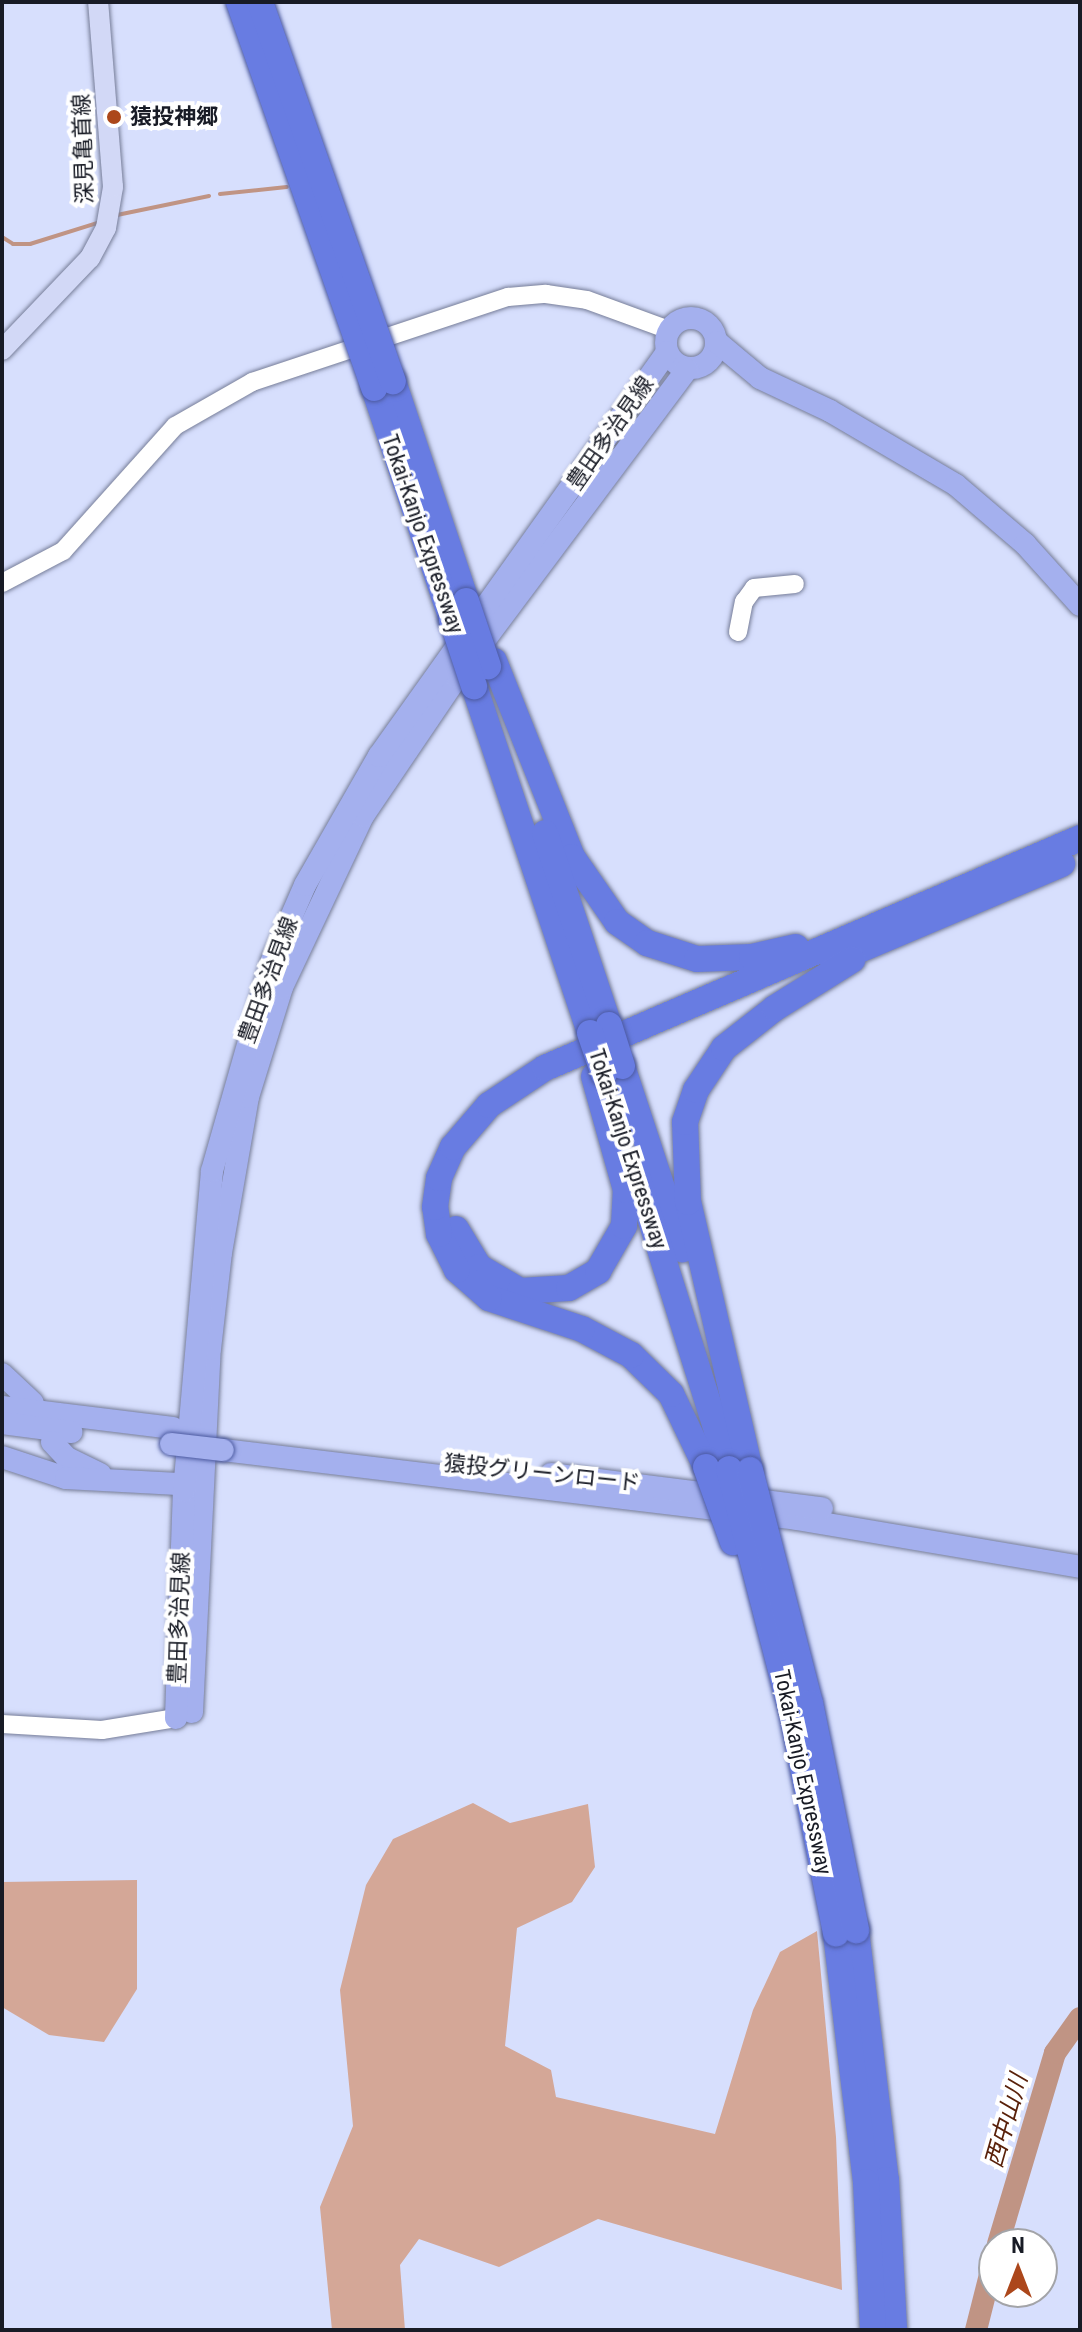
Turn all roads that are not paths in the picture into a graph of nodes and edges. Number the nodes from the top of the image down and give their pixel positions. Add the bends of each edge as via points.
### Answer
1 (98, 2) edge
2 (239, 2) edge
3 (260, 2) edge
4 (668, 341) junction
5 (717, 342) junction
6 (2, 350) edge
7 (696, 367) junction
8 (760, 378) junction
9 (384, 384) junction
10 (2, 583) edge
11 (795, 584) dead end
12 (462, 601) junction
13 (1080, 605) edge
14 (738, 632) dead end
15 (485, 671) junction
16 (1080, 838) edge
17 (1080, 856) edge
18 (880, 933) junction
19 (593, 1032) junction
20 (607, 1072) junction
21 (2, 1374) edge
22 (33, 1403) dead end
23 (2, 1407) edge
24 (2, 1423) edge
25 (172, 1436) junction
26 (52, 1442) dead end
27 (223, 1443) junction
28 (2, 1457) edge
29 (728, 1469) junction
30 (119, 1479) junction
31 (195, 1484) junction
32 (1080, 1552) edge
33 (1080, 1567) edge
34 (184, 1715) joint
35 (2, 1724) edge
36 (846, 1932) junction
37 (876, 2181) junction
38 (873, 2330) edge
39 (894, 2330) edge

1 - 6 main road, 深見亀首線 via 113,187 106,228 90,258
2 - 9 highway, Tokai-Kanjo Expressway, bridge
3 - 9 highway, Tokai-Kanjo Expressway, bridge
4 - 5 main road, 豊田多治見線 via 682,319 699,319 713,329
4 - 7 main road, 豊田多治見線
4 - 10 street via 587,300 546,294 508,297 252,382 175,426 63,551
4 - 31 main road, 豊田多治見線 via 379,756 287,923 250,1023 212,1171
5 - 7 main road, 豊田多治見線
5 - 8 main road, 豊田多治見線
7 - 8 main road, 豊田多治見線
7 - 31 main road, 豊田多治見線 via 415,738 363,816 296,951 263,1041 227,1210
8 - 13 main road, 豊田多治見線 via 830,411 956,485 1025,544
9 - 12 highway, Tokai-Kanjo Expressway
9 - 12 highway, Tokai-Kanjo Expressway
11 - 14 street via 754,588 744,602
12 - 15 highway, Tokai-Kanjo Expressway, bridge
15 - 18 highway via 572,857 605,909 631,933 680,956 716,960
15 - 19 highway, Tokai-Kanjo Expressway
15 - 19 highway, Tokai-Kanjo Expressway via 528,848
16 - 18 highway
17 - 18 highway
18 - 20 highway via 567,1074 498,1119 464,1163 453,1209 468,1255 505,1286 537,1293 569,1288 598,1271 618,1242 626,1190
18 - 29 highway via 738,1036 703,1076 685,1122 688,1202
18 - 29 highway via 524,1079 463,1132 439,1178 439,1234 466,1281 504,1305 582,1329 631,1355 671,1394
19 - 20 highway, Tokai-Kanjo Expressway, bridge
20 - 29 highway, Tokai-Kanjo Expressway
21 - 22 main road via 20,1385
23 - 25 main road, 猿投グリーンロード
24 - 25 main road, 猿投グリーンロード
25 - 27 main road, 猿投グリーンロード
26 - 30 main road via 79,1466
27 - 32 main road, 猿投グリーンロード via 792,1503
27 - 33 main road, 猿投グリーンロード via 797,1519
28 - 30 main road via 66,1478
29 - 36 highway, Tokai-Kanjo Expressway, bridge
29 - 36 highway, Tokai-Kanjo Expressway, bridge via 810,1703
30 - 31 main road
31 - 34 main road, 豊田多治見線
34 - 35 street via 102,1730
36 - 37 highway, Tokai-Kanjo Expressway
37 - 38 highway, Tokai-Kanjo Expressway
37 - 39 highway, Tokai-Kanjo Expressway

